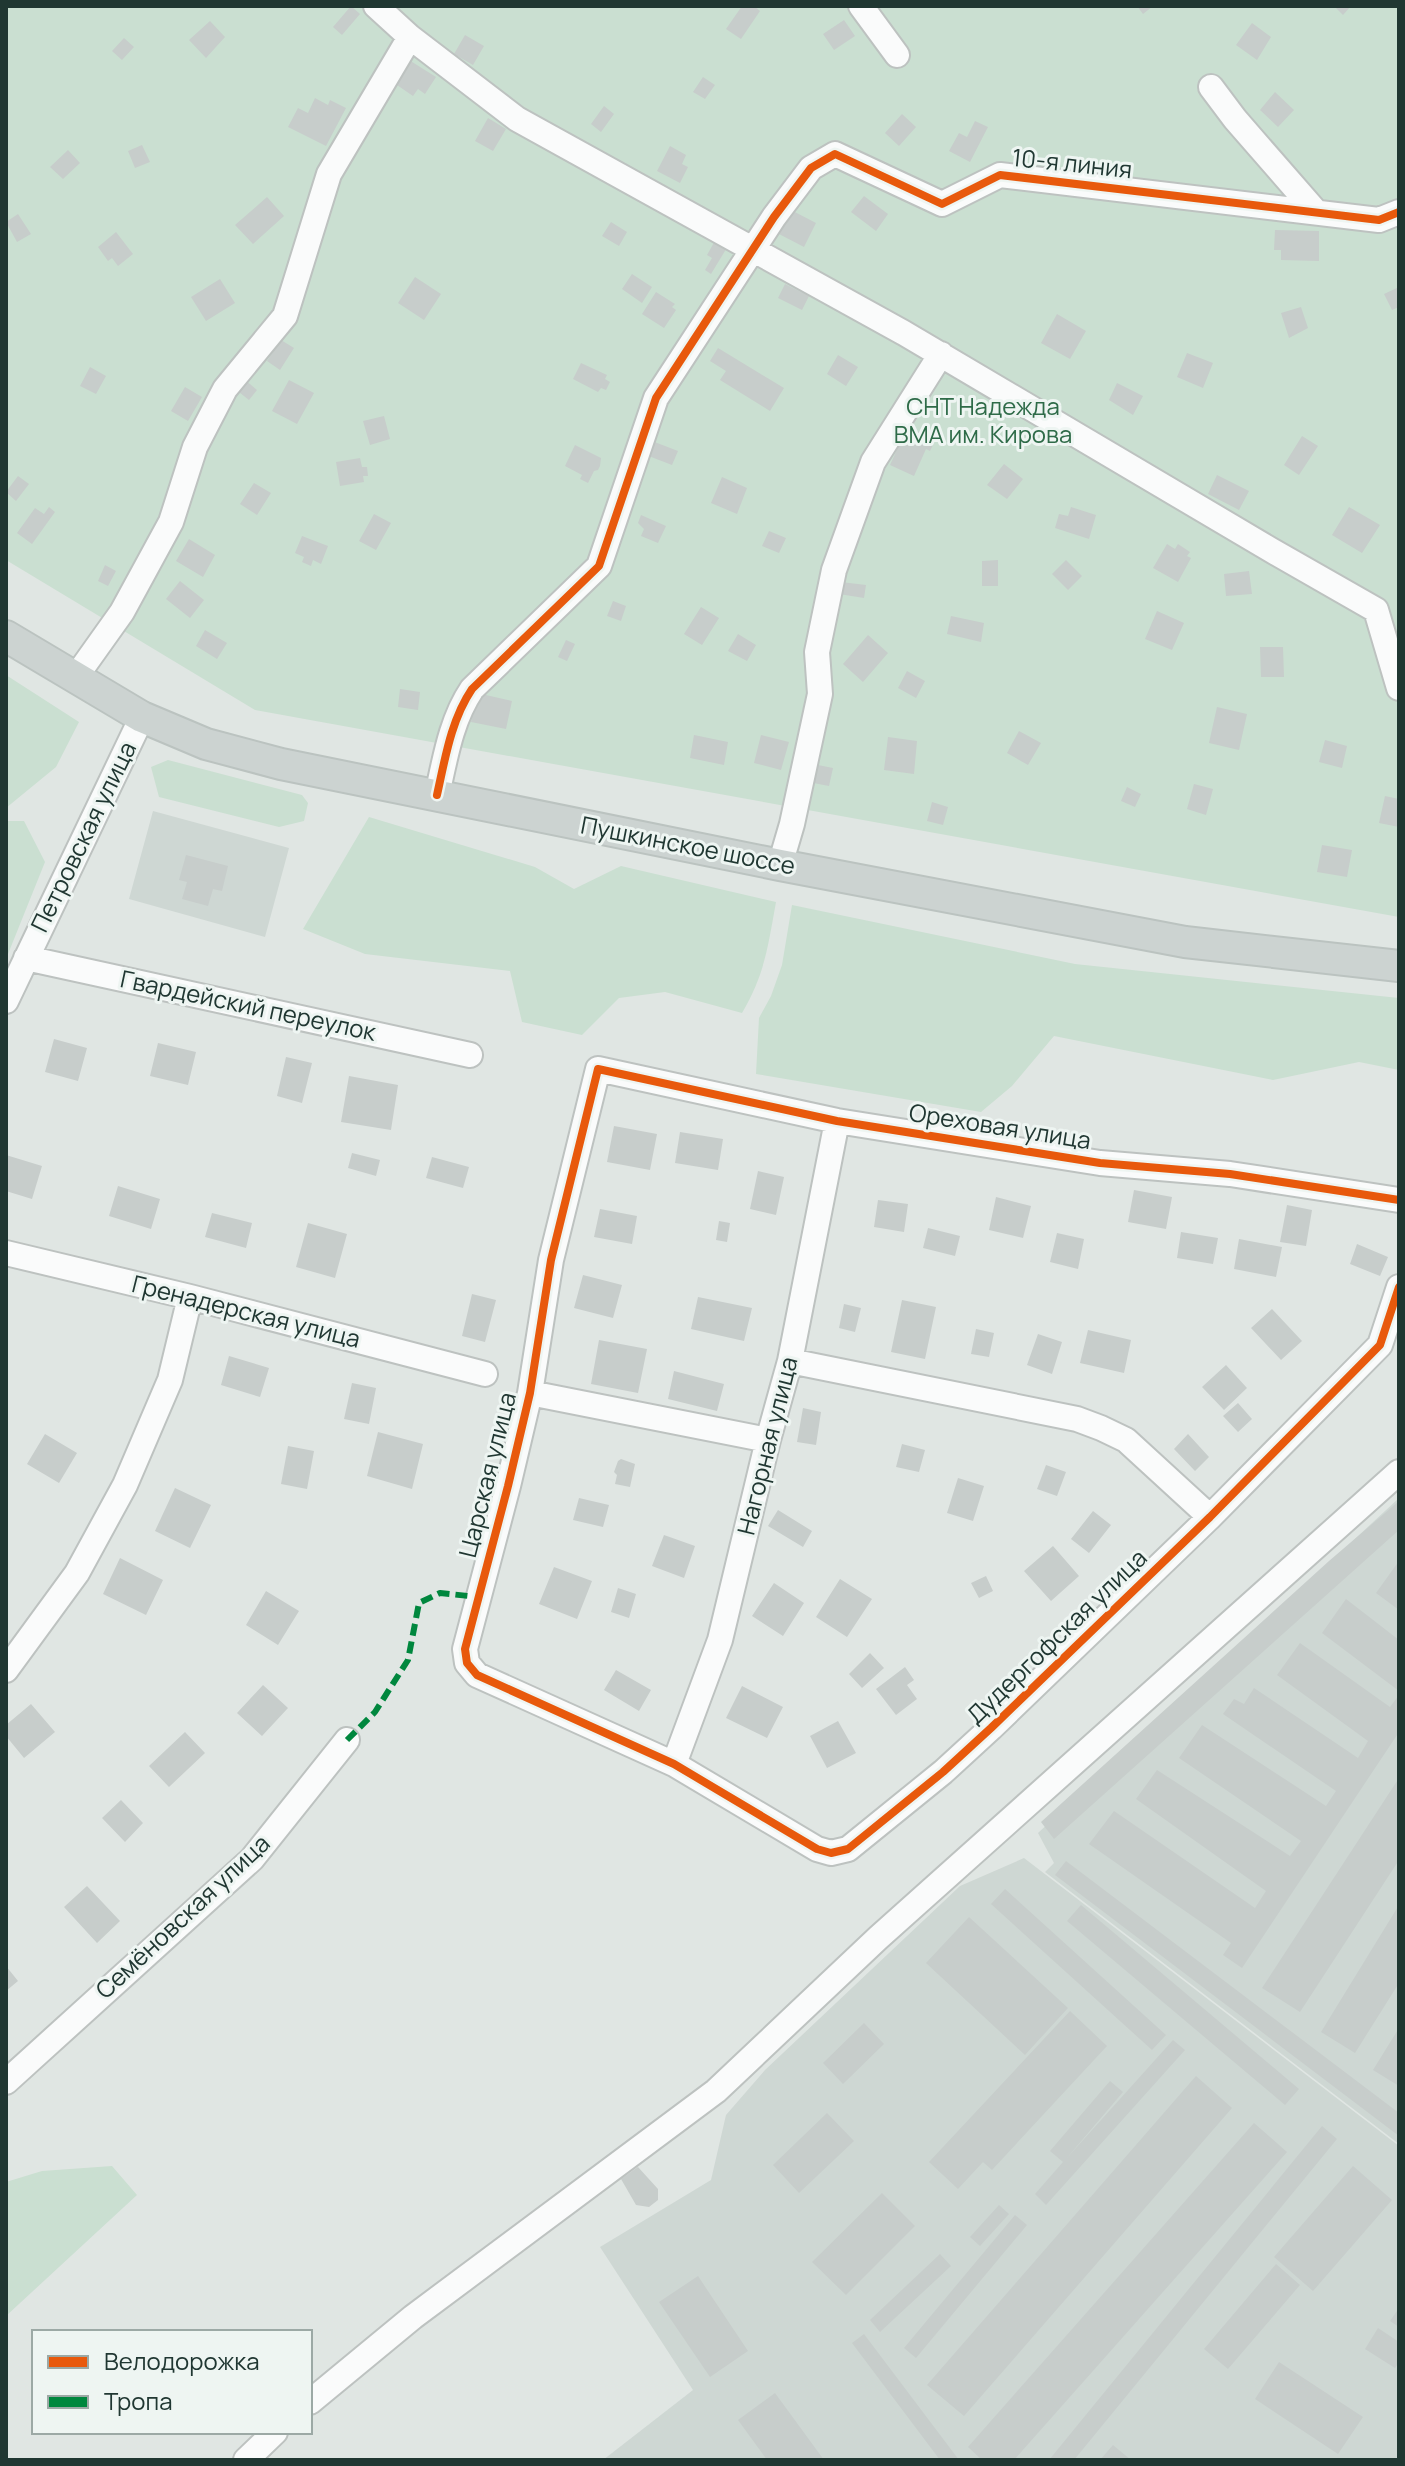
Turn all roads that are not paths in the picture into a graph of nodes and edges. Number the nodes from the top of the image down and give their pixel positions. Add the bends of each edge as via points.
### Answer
1 (376, 6) edge
2 (861, 6) edge
3 (410, 37) junction
4 (897, 55) dead end
5 (1211, 87) dead end
6 (1316, 212) junction
7 (1399, 212) edge
8 (753, 248) junction
9 (941, 354) junction
10 (6, 636) edge
11 (75, 678) junction
12 (1399, 688) edge
13 (142, 717) junction
14 (437, 795) junction
15 (780, 865) junction
16 (26, 958) junction
17 (1399, 966) edge
18 (6, 1001) edge
19 (470, 1055) dead end
20 (598, 1069) joint
21 (837, 1121) junction
22 (1399, 1200) edge
23 (6, 1253) edge
24 (1399, 1287) edge
25 (190, 1297) junction
26 (790, 1361) junction
27 (485, 1374) dead end
28 (530, 1393) junction
29 (768, 1440) junction
30 (1399, 1472) edge
31 (1210, 1517) junction
32 (6, 1670) edge
33 (347, 1740) dead end
34 (674, 1764) junction
35 (6, 2082) edge
36 (312, 2400) edge
37 (273, 2434) edge
38 (246, 2460) edge

1 - 3 street
2 - 4 street
3 - 8 street via 517,119
3 - 11 street via 329,174 285,316 225,389 195,447 171,522 122,612
5 - 6 street
6 - 7 street, 10-я линия via 1379,220
6 - 8 street, 10-я линия via 1000,175 942,204 835,154 811,168
8 - 9 street
8 - 14 street via 656,398 599,566 472,689 450,738
9 - 12 street via 1376,610
9 - 15 street via 873,462 834,570 817,652 820,694
10 - 11 main road, Пушкинское шоссе
11 - 13 main road, Пушкинское шоссе
13 - 14 main road, Пушкинское шоссе via 206,744 266,760
13 - 16 street, Петровская улица
14 - 15 main road, Пушкинское шоссе
15 - 17 main road, Пушкинское шоссе via 1185,942
16 - 18 street, Петровская улица
16 - 19 street, Гвардейский переулок
20 - 21 street, Ореховая улица
20 - 28 street, Царская улица via 551,1260
21 - 22 street, Ореховая улица via 1100,1163 1230,1174
21 - 26 street, Нагорная улица
23 - 25 street, Гренадерская улица
24 - 31 street, Дудергофская улица via 1380,1345
25 - 27 street, Гренадерская улица
25 - 32 street via 170,1380 125,1485 77,1573
26 - 29 street, Нагорная улица
26 - 31 street via 1077,1419 1126,1440
28 - 29 street
28 - 34 street, Царская улица via 465,1649 467,1663 477,1675
29 - 34 street, Нагорная улица via 720,1640
30 - 36 street via 878,1938 716,2091 413,2317
31 - 34 street, Дудергофская улица via 943,1772 848,1849 817,1849
33 - 35 street, Семёновская улица via 252,1859
37 - 38 street

